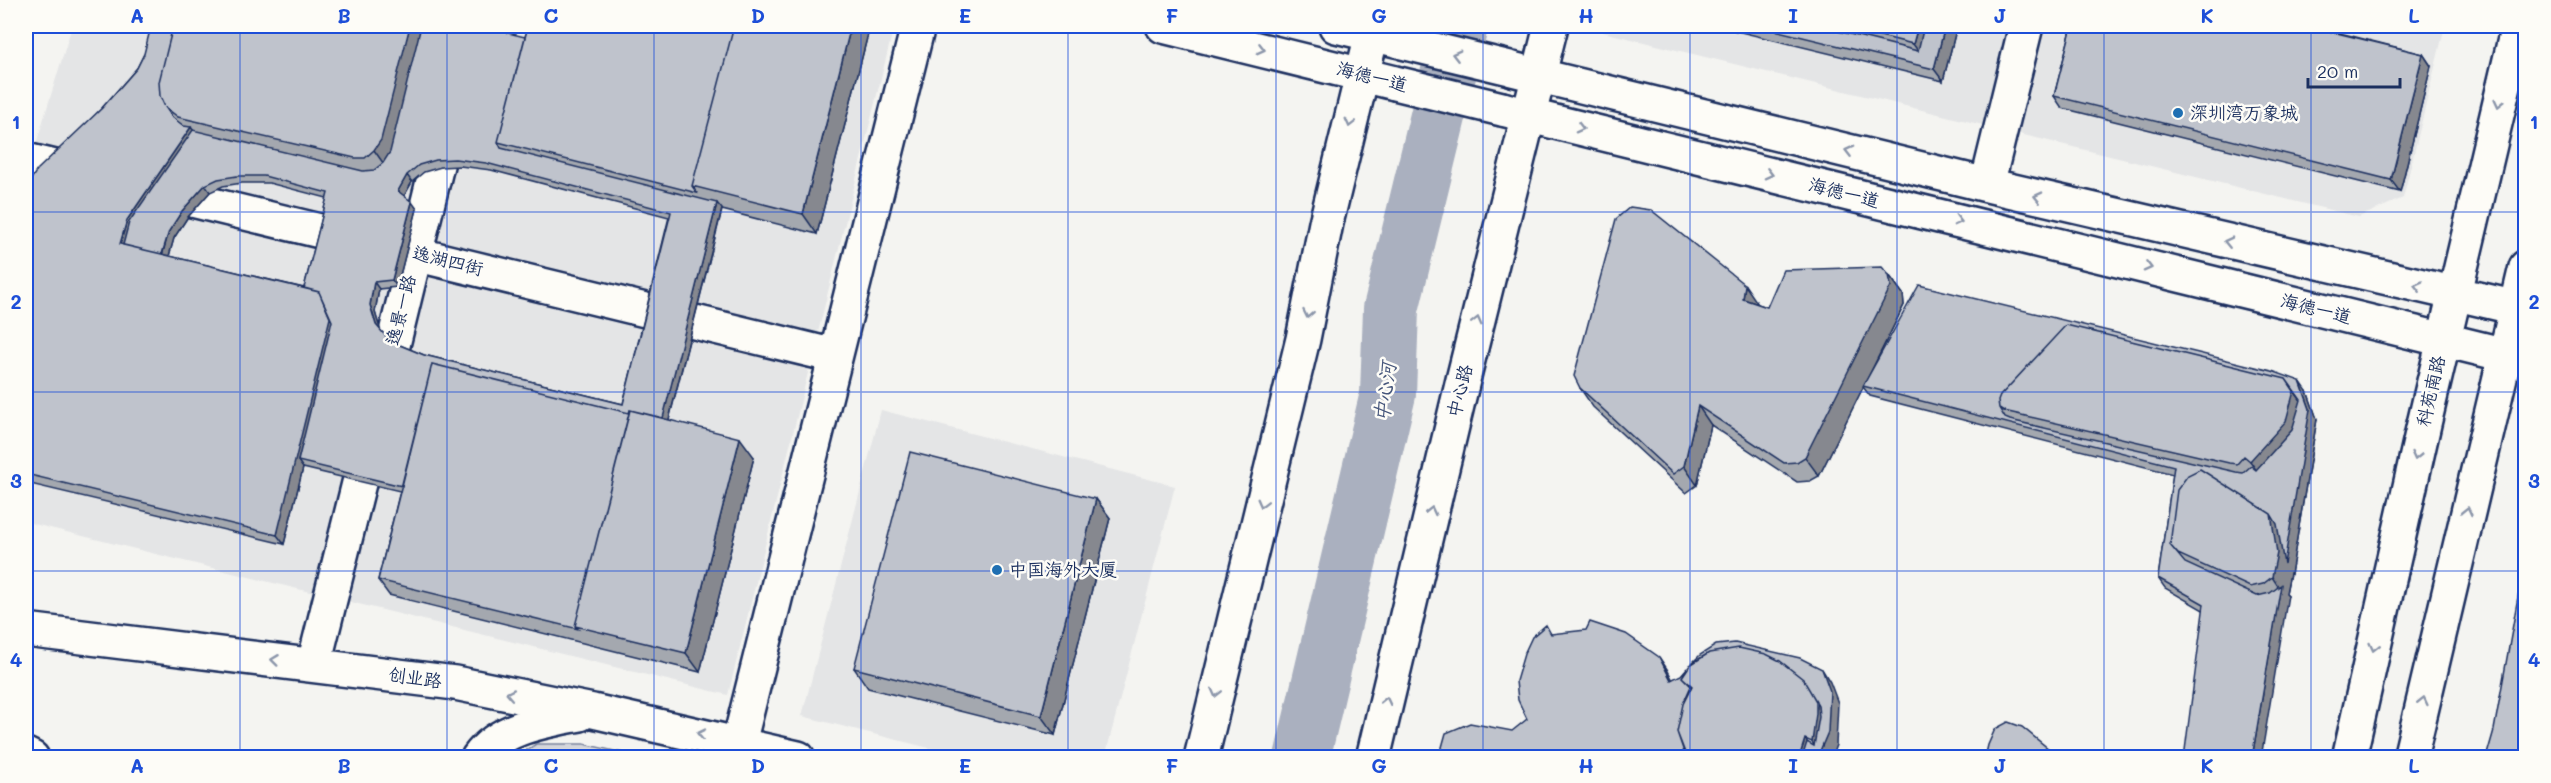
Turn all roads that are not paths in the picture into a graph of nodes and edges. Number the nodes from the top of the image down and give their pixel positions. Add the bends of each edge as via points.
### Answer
1 (918, 26) edge
2 (1163, 26) edge
3 (1336, 26) edge
4 (1551, 26) edge
5 (2026, 26) edge
6 (2518, 26) edge
7 (1382, 34) edge
8 (1524, 71) junction
9 (1362, 74) junction
10 (454, 94) edge
11 (1516, 112) junction
12 (26, 160) edge
13 (1987, 185) junction
14 (415, 253) junction
15 (2526, 267) edge
16 (2454, 295) junction
17 (2521, 309) edge
18 (2443, 340) junction
19 (835, 356) junction
20 (2515, 358) edge
21 (26, 620) edge
22 (26, 630) edge
23 (84, 638) junction
24 (314, 664) junction
25 (593, 711) junction
26 (739, 743) junction
27 (26, 755) edge
28 (32, 758) edge
29 (478, 758) edge
30 (798, 758) edge
31 (1201, 758) edge
32 (1373, 758) edge
33 (2349, 758) edge
34 (2410, 758) edge

1 - 19 street
2 -> 9 street, 海德一道
3 - 7 street
4 - 8 street, 中心路
5 - 13 street
6 -> 16 street, 科苑南路
8 -> 7 street, bridge
7 - 9 street
8 - 11 street, 中心路
13 -> 8 street
9 - 11 street, 海德一道, bridge
9 -> 31 street via 1322,239 1303,339
10 - 14 street, 逸景一路
11 -> 18 street, 海德一道
32 -> 11 street, 中心路 via 1463,380
12 - 14 street, 逸湖四街
16 -> 13 street
14 - 19 street, 逸湖四街
14 - 24 street, 逸景一路
15 - 17 street
16 - 17 street
16 - 18 street, 科苑南路
17 - 20 street
18 - 20 street, 海德一道
18 -> 33 street, 科苑南路
19 - 26 street
34 -> 20 street
21 - 23 street
22 - 23 street, 创业路
24 -> 23 street, 创业路
25 -> 24 street, 创业路 via 455,683
26 -> 25 street, 创业路
25 - 29 street via 538,722 505,735
26 - 30 street, 创业路
27 - 28 street

